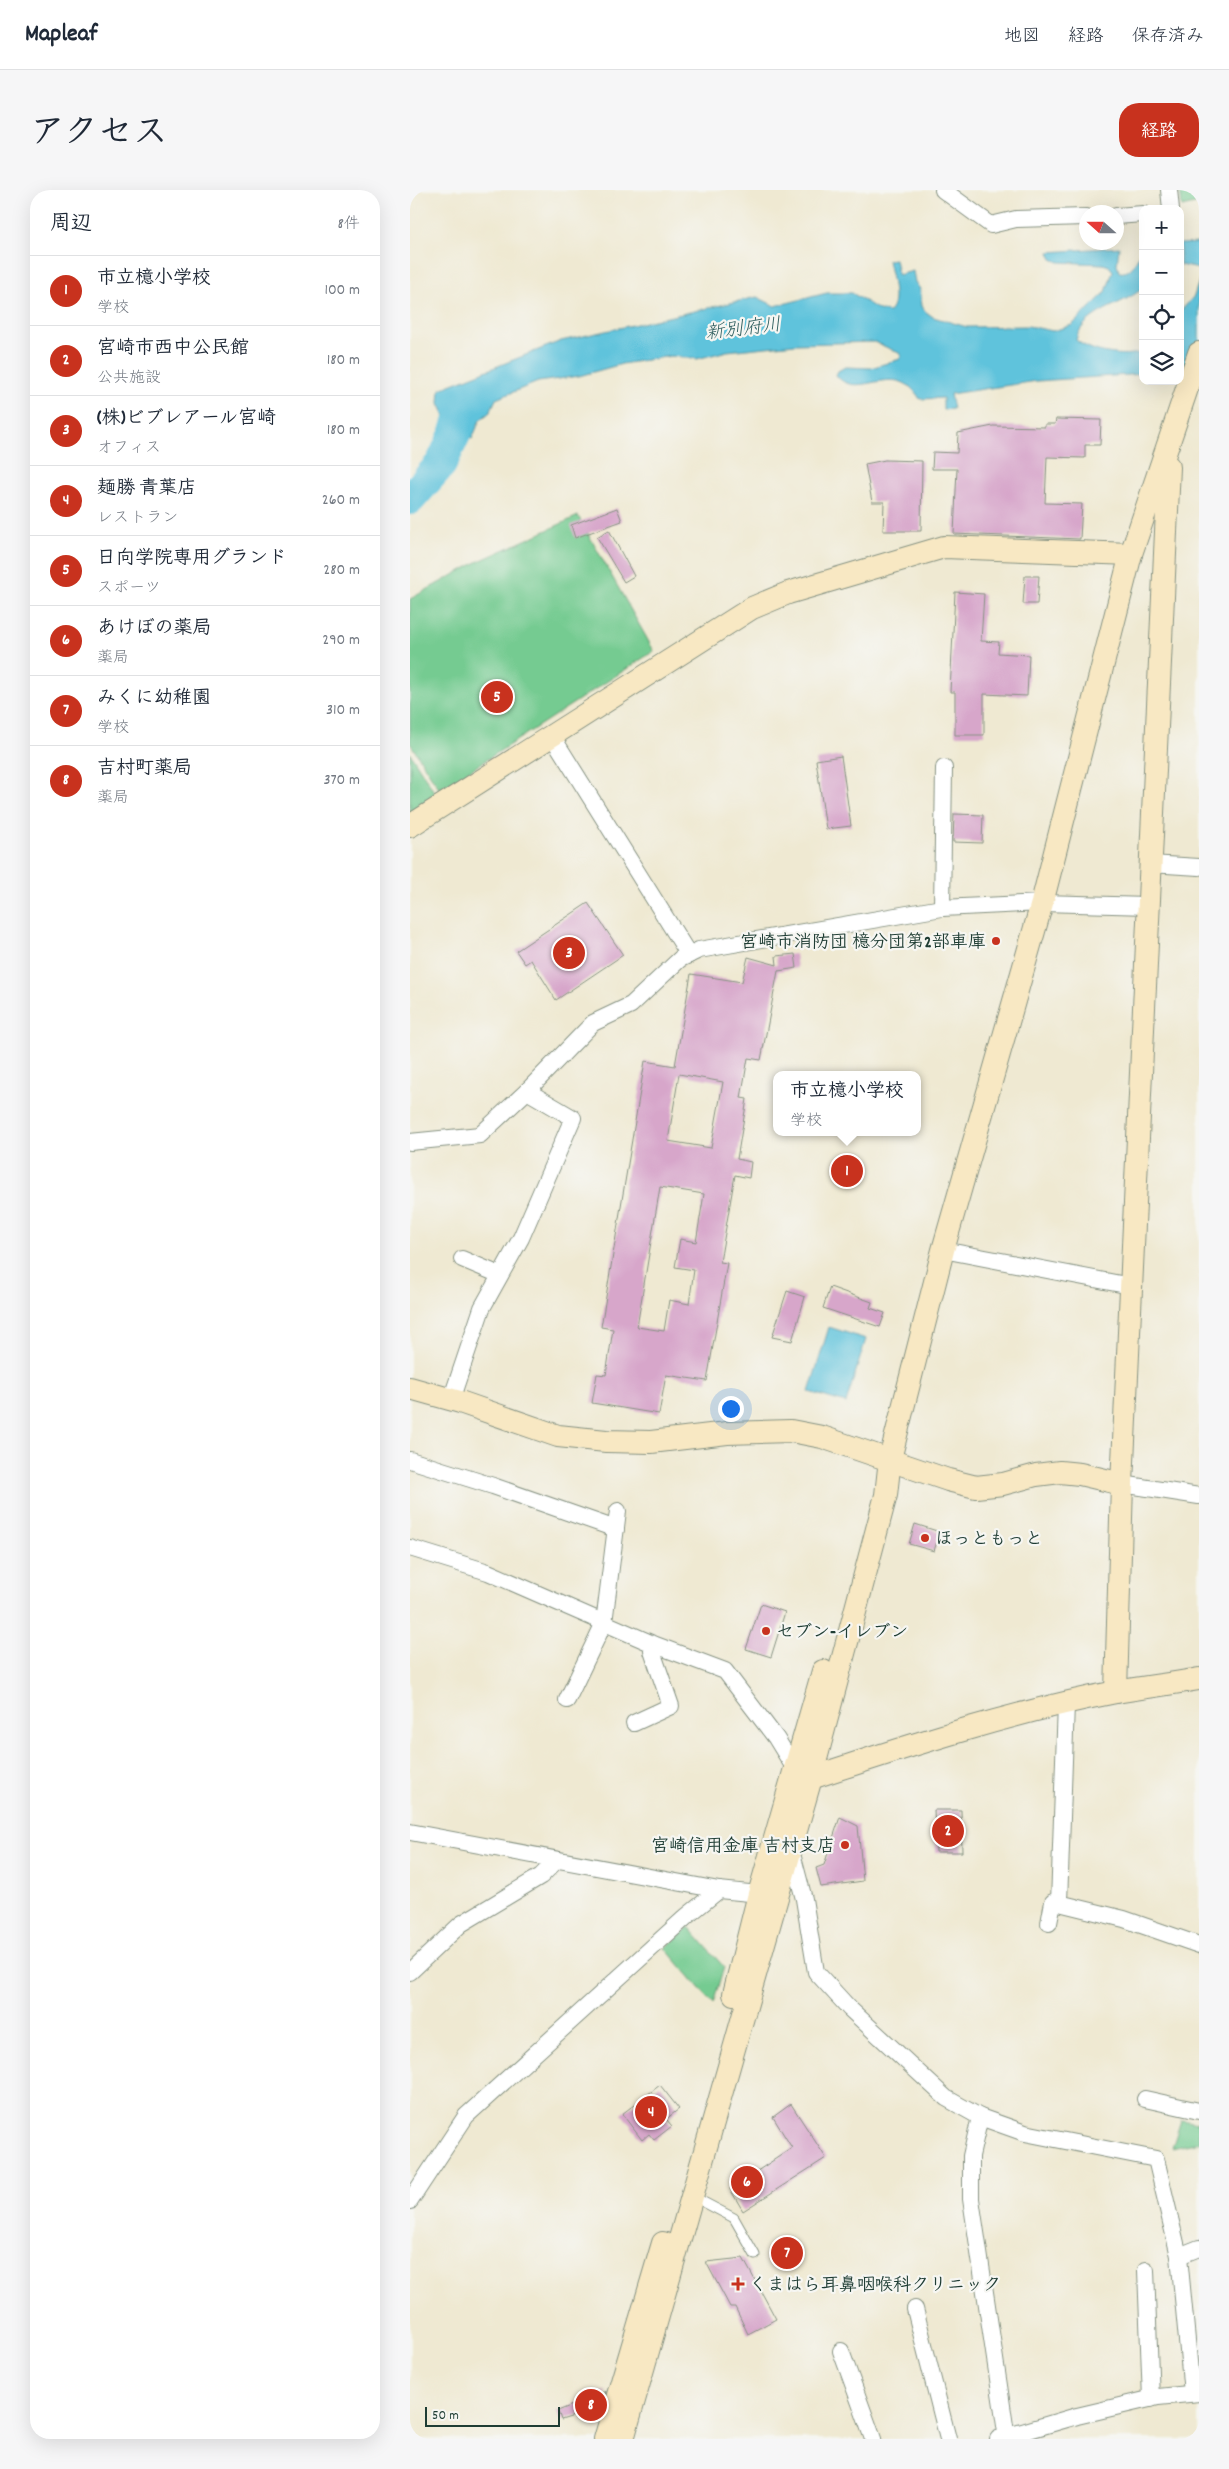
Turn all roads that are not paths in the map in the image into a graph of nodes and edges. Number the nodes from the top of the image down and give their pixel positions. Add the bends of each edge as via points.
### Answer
1 (943, 190) edge
2 (1170, 190) edge
3 (1171, 205) edge
4 (1139, 214) edge
5 (1124, 215) edge
6 (1079, 218) edge
7 (1199, 353) edge
8 (1170, 444) junction
9 (1131, 554) junction
10 (552, 736) junction
11 (944, 768) dead end
12 (410, 826) edge
13 (1150, 864) junction
14 (1199, 867) edge
15 (1042, 903) junction
16 (1148, 906) junction
17 (942, 908) junction
18 (689, 955) junction
19 (527, 1091) junction
20 (410, 1142) edge
21 (943, 1250) junction
22 (462, 1259) dead end
23 (500, 1275) junction
24 (1131, 1286) junction
25 (410, 1388) edge
26 (451, 1400) junction
27 (890, 1459) junction
28 (410, 1460) edge
29 (1122, 1484) junction
30 (1199, 1496) edge
31 (618, 1511) dead end
32 (616, 1529) junction
33 (410, 1548) edge
34 (604, 1623) junction
35 (653, 1644) junction
36 (1199, 1680) edge
37 (1116, 1692) junction
38 (568, 1700) dead end
39 (1066, 1704) junction
40 (634, 1723) dead end
41 (803, 1774) junction
42 (410, 1832) edge
43 (790, 1849) junction
44 (557, 1860) junction
45 (719, 1890) junction
46 (768, 1895) junction
47 (1059, 1903) junction
48 (1049, 1923) dead end
49 (1199, 1946) edge
50 (410, 1972) edge
51 (1145, 2098) dead end
52 (1199, 2111) edge
53 (980, 2117) junction
54 (692, 2196) junction
55 (410, 2201) edge
56 (1199, 2248) edge
57 (755, 2255) dead end
58 (1179, 2256) junction
59 (1146, 2270) dead end
60 (915, 2309) dead end
61 (841, 2351) dead end
62 (1195, 2393) edge
63 (1151, 2399) junction
64 (1003, 2438) edge
65 (605, 2439) edge
66 (623, 2439) edge
67 (873, 2439) edge
68 (948, 2439) edge

1 - 6 street via 991,224 1016,219
2 - 3 street
4 - 5 street
7 - 8 street
8 - 9 street
8 - 13 street
9 - 10 street via 944,547 788,593 752,608
9 - 15 street
10 - 12 street
10 - 18 street
11 - 17 street
13 - 14 street
13 - 16 street
15 - 16 street
15 - 17 street
15 - 21 street
16 - 24 street
17 - 18 street via 700,950
18 - 19 street via 680,959 631,1005 593,1024
19 - 20 street via 480,1135
19 - 23 street via 573,1118 521,1238
21 - 24 street
21 - 27 street
22 - 23 street
23 - 26 street via 482,1308
24 - 29 street
25 - 26 street
26 - 27 street via 558,1436 652,1442 727,1433 791,1431 822,1437
27 - 29 street via 976,1487 1060,1472
27 - 41 street via 875,1489
28 - 32 street
29 - 30 street
29 - 37 street
31 - 32 street
32 - 34 street
33 - 34 street via 488,1572
34 - 35 street
34 - 38 street
35 - 40 street via 652,1651 670,1706
35 - 41 street via 725,1671
36 - 37 street
37 - 39 street
39 - 41 street
39 - 47 street
41 - 43 street
41 - 46 street
42 - 44 street
43 - 46 street
43 - 53 street via 804,1899 816,1972 850,2010 946,2098
44 - 45 street
44 - 50 street via 541,1876 461,1924
45 - 46 street
45 - 55 street via 686,1916 466,2116
46 - 54 street
46 - 65 street
47 - 48 street via 1053,1902
47 - 49 street via 1124,1919
51 - 52 street
53 - 58 street via 1025,2133 1156,2159
53 - 64 street via 971,2156 970,2199
54 - 57 lane via 734,2218
54 - 66 street
56 - 58 street
58 - 62 street
59 - 63 street
60 - 68 street
61 - 67 street
62 - 63 street
63 - 64 street

